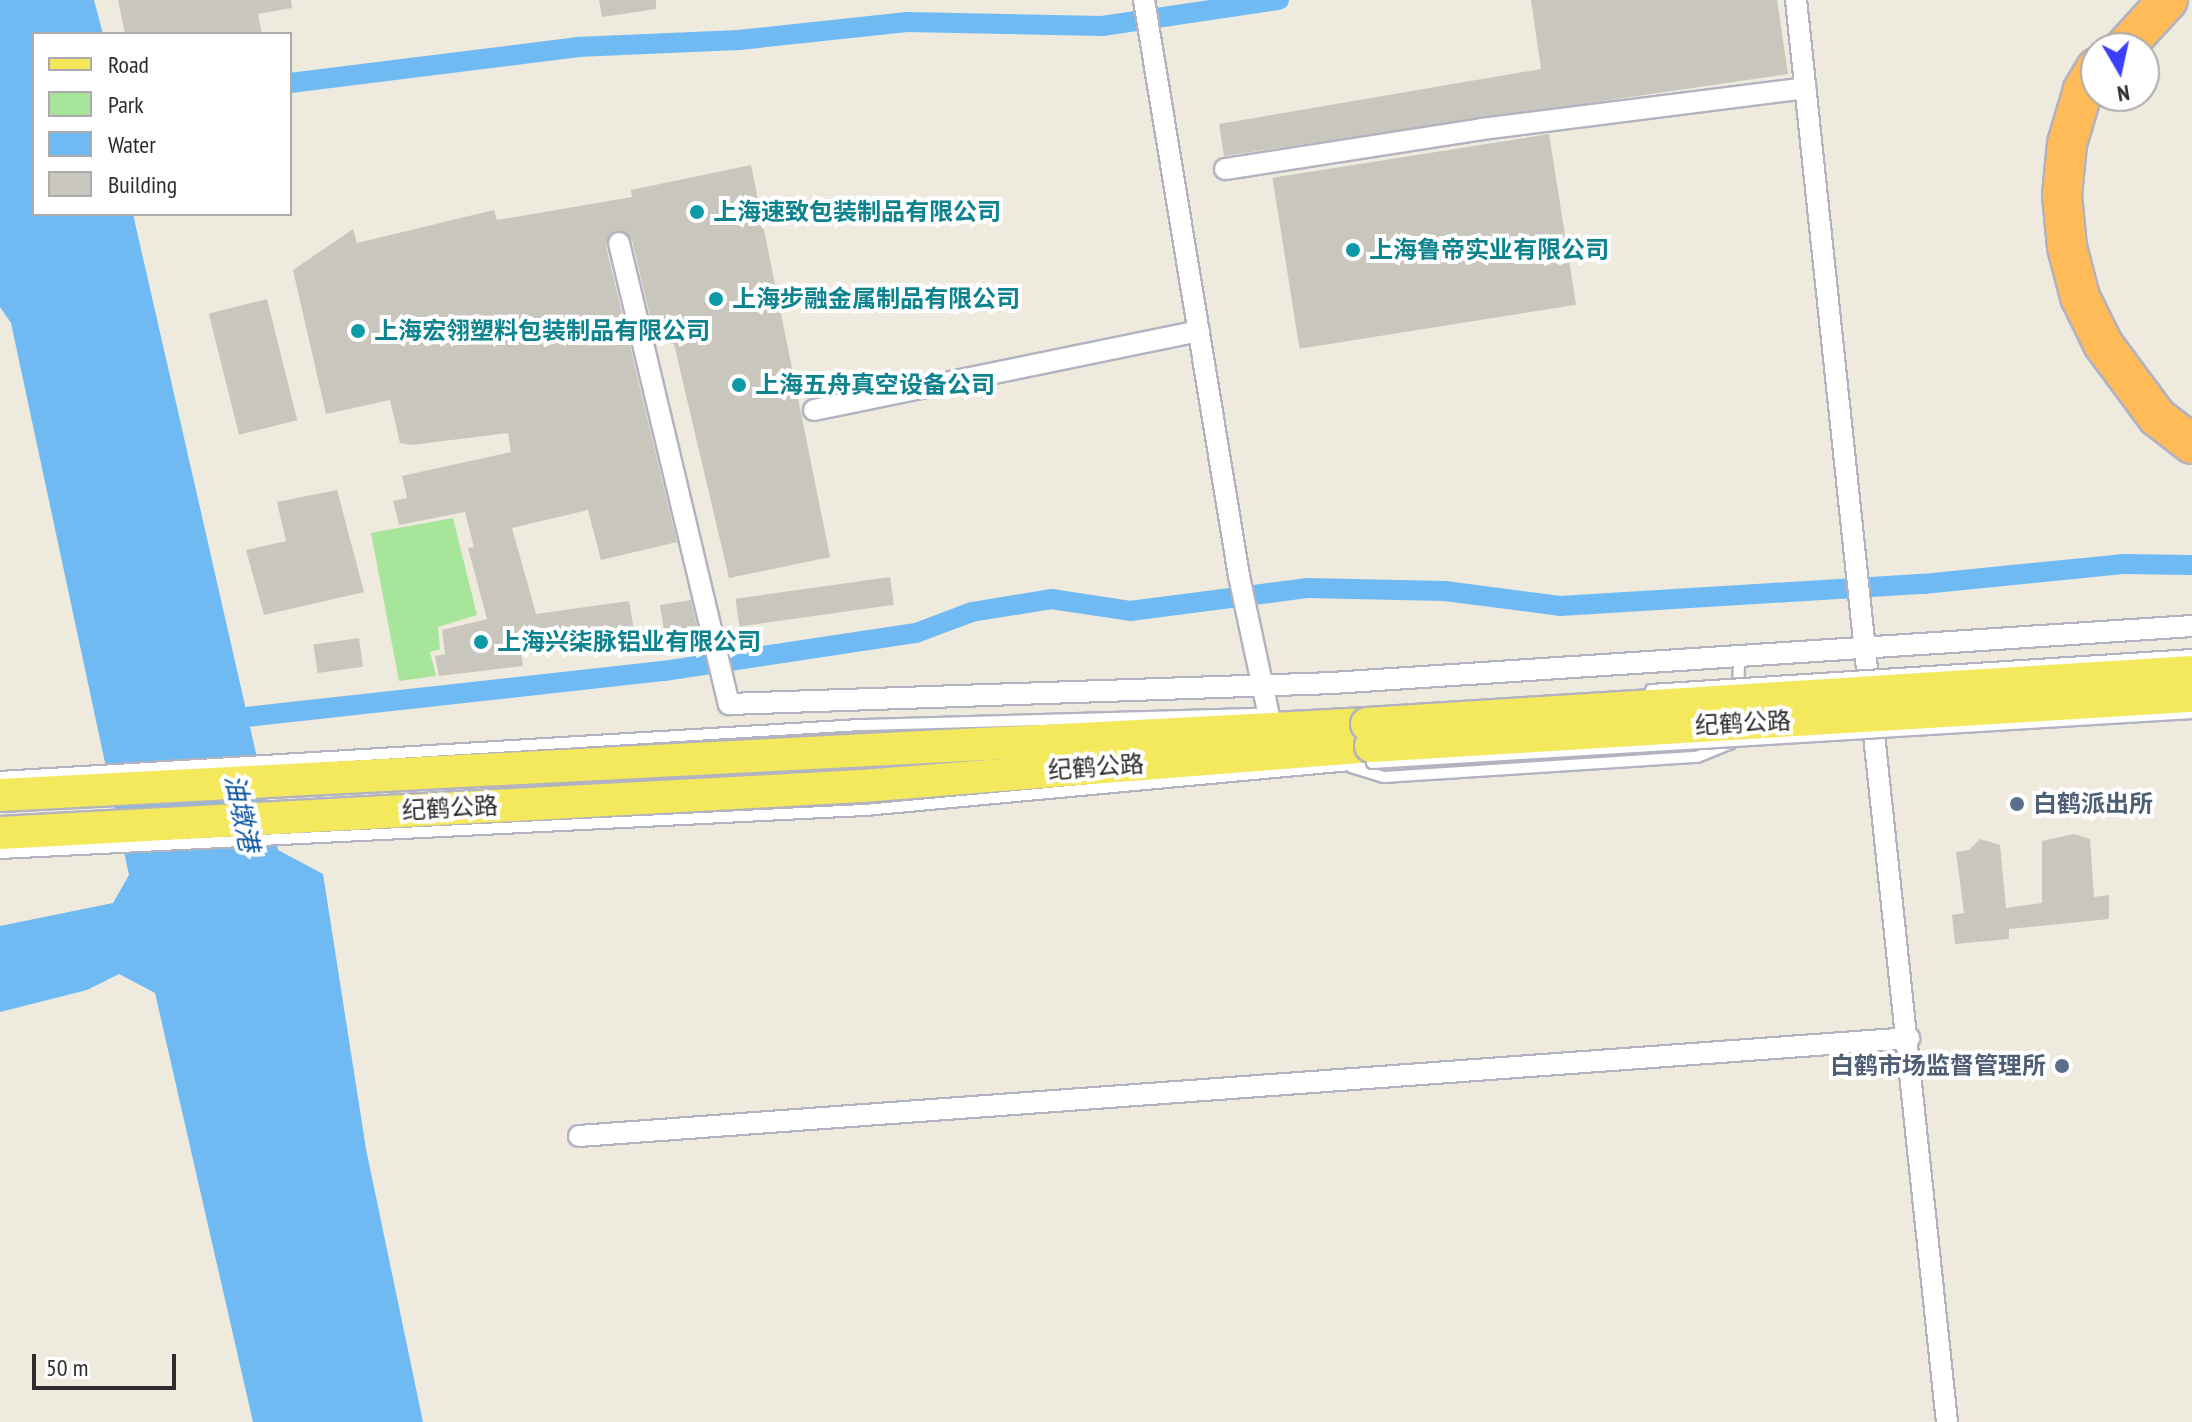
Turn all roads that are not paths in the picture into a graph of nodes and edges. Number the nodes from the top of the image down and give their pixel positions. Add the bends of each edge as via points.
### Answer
1 (1144, 0) edge
2 (1796, 0) edge
3 (2145, 0) edge
4 (2168, 0) edge
5 (2120, 32) edge
6 (2139, 32) edge
7 (1805, 88) junction
8 (2080, 100) edge
9 (2093, 112) edge
10 (1225, 169) dead end
11 (619, 243) dead end
12 (1199, 331) junction
13 (814, 410) dead end
14 (2192, 411) edge
15 (2192, 444) edge
16 (2192, 626) edge
17 (1867, 646) junction
18 (1739, 655) junction
19 (2192, 655) edge
20 (2192, 672) edge
21 (1264, 685) junction
22 (1636, 691) dead end
23 (2192, 696) edge
24 (2192, 713) edge
25 (1275, 719) junction
26 (861, 738) junction
27 (1365, 750) junction
28 (0, 777) edge
29 (0, 795) edge
30 (864, 798) junction
31 (0, 833) edge
32 (0, 853) edge
33 (1909, 1038) junction
34 (579, 1136) dead end
35 (1947, 1422) edge

1 - 12 street
2 - 7 street
3 - 5 highway
4 - 6 highway
7 - 10 street via 1482,129
7 - 17 street
8 - 15 highway via 2067,144 2062,195 2080,297 2103,344 2157,417
9 - 14 highway via 2083,146 2080,196 2096,292 2147,375
11 - 21 street via 729,704
12 - 13 street
12 - 21 street via 1239,576
16 - 17 street
17 - 18 street
17 - 33 street
18 - 21 street
18 - 27 lane via 1737,734 1715,752 1384,777
19 - 22 lane, bridge
20 - 27 main road, 纪鹤公路, bridge
21 - 25 street
23 - 27 main road, 纪鹤公路, bridge
24 - 27 lane, bridge
25 - 26 main road, 纪鹤公路
25 - 27 main road, 纪鹤公路
26 - 28 lane
26 - 29 main road, 纪鹤公路
27 - 30 main road, 纪鹤公路
30 - 31 main road, 纪鹤公路
30 - 32 lane
33 - 34 street
33 - 35 street

